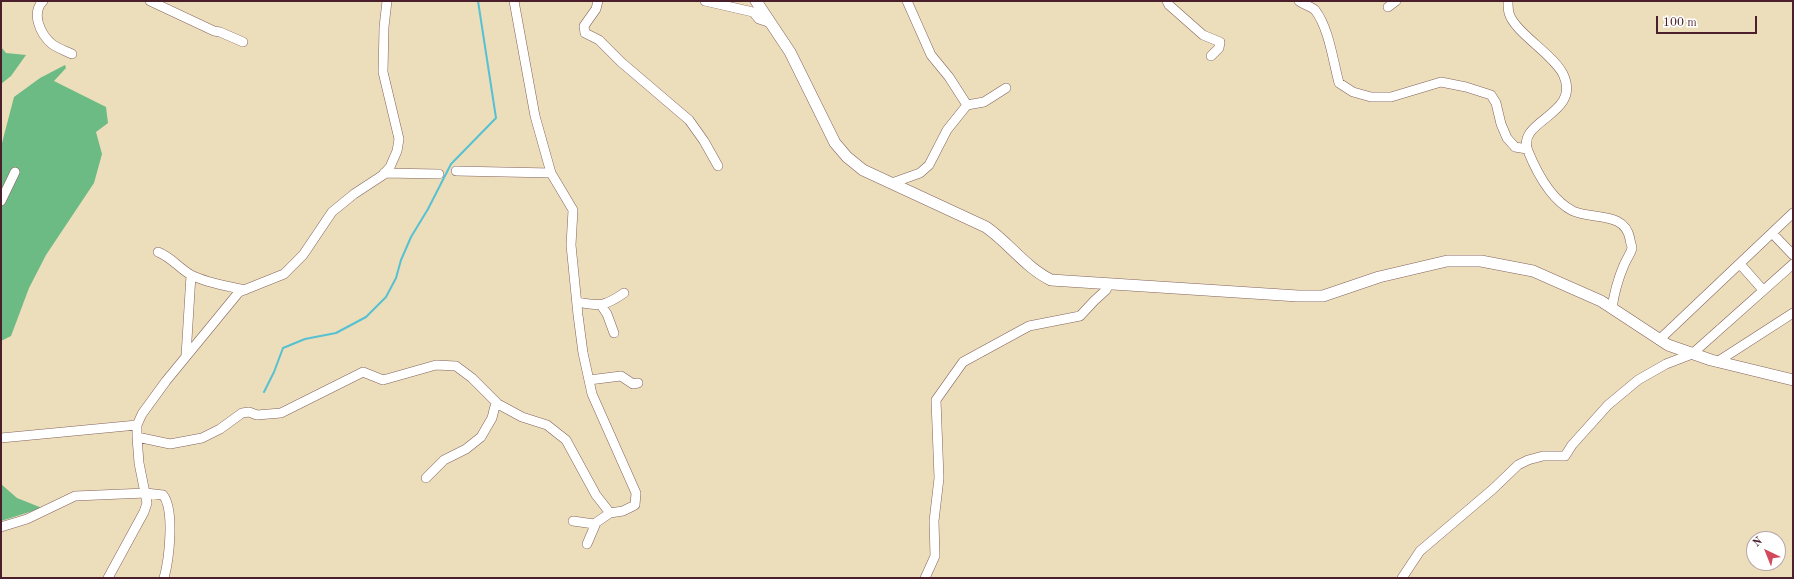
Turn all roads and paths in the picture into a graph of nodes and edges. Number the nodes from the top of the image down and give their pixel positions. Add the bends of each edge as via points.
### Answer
1 (43, 1) edge
2 (150, 1) edge
3 (387, 1) edge
4 (514, 1) edge
5 (598, 1) edge
6 (706, 1) edge
7 (756, 1) edge
8 (907, 1) edge
9 (1167, 1) edge
10 (1299, 1) edge
11 (1396, 1) edge
12 (1508, 1) edge
13 (1388, 7) dead end
14 (771, 23) junction
15 (243, 42) dead end
16 (72, 54) dead end
17 (1211, 56) dead end
18 (1006, 88) dead end
19 (967, 105) junction
20 (1527, 149) junction
21 (718, 166) dead end
22 (456, 171) dead end
23 (15, 172) dead end
24 (384, 173) junction
25 (551, 173) junction
26 (439, 174) dead end
27 (892, 183) junction
28 (1, 201) edge
29 (1793, 213) edge
30 (1772, 233) junction
31 (158, 252) dead end
32 (1793, 255) edge
33 (1740, 264) junction
34 (1792, 268) edge
35 (191, 275) junction
36 (1109, 284) junction
37 (245, 290) junction
38 (1763, 290) junction
39 (624, 293) dead end
40 (577, 302) junction
41 (601, 305) junction
42 (1612, 309) junction
43 (1793, 313) edge
44 (614, 333) dead end
45 (1659, 340) junction
46 (1692, 354) junction
47 (186, 356) junction
48 (1718, 362) junction
49 (589, 380) junction
50 (1793, 380) edge
51 (638, 383) dead end
52 (496, 402) junction
53 (137, 425) junction
54 (136, 437) junction
55 (1, 438) edge
56 (426, 478) dead end
57 (146, 493) junction
58 (610, 513) junction
59 (573, 521) dead end
60 (596, 522) junction
61 (1, 526) edge
62 (587, 544) dead end
63 (108, 578) edge
64 (164, 578) edge
65 (926, 578) edge
66 (1402, 578) edge

1 - 16 street via 37,16 45,37
2 - 15 street
3 - 24 street via 383,72 399,139 390,167
4 - 25 street via 534,109
5 - 21 street via 596,9 584,26 585,33 599,40 689,120
6 - 14 street via 754,12 759,19
7 - 14 main road
8 - 19 street via 930,55 949,77
9 - 17 street via 1203,35 1220,42 1219,48
10 - 20 street via 1313,8 1320,19 1339,84 1371,97 1391,98 1441,82 1483,92 1491,95 1496,103 1507,138 1515,147
11 - 13 street
12 - 20 street via 1509,13 1515,25 1533,40 1562,73 1567,84 1560,107 1535,126 1527,137
14 - 27 main road via 790,52 835,143 863,170
18 - 19 street via 984,102
19 - 27 street via 946,130 929,164 920,173
20 - 42 street via 1549,191 1561,203 1588,215 1612,218 1621,222 1629,232 1632,248 1614,293
22 - 25 street
23 - 28 street
24 - 26 street
24 - 37 street via 332,212 303,255 284,274
25 - 40 street via 574,210 571,245
27 - 36 main road via 986,227 1040,274 1051,280
29 - 30 street
30 - 32 street
30 - 33 street
31 - 35 street via 166,255
33 - 38 street
33 - 45 street
34 - 38 street
35 - 37 street
35 - 47 street
36 - 42 main road via 1323,296 1379,277 1447,261 1481,261 1533,271 1601,301
36 - 65 street via 1080,316 1029,326 963,362 936,400 939,478 934,521 935,556
37 - 47 street via 239,292
38 - 46 street
39 - 41 street
40 - 41 street
40 - 49 street
41 - 44 street
42 - 45 main road
43 - 48 street
45 - 46 main road
46 - 48 main road
46 - 66 street via 1666,364 1638,380 1608,405 1564,456 1543,456 1518,465 1420,551
47 - 53 street via 142,414
48 - 50 main road
49 - 51 street via 621,376 633,384
49 - 58 street via 592,394 636,493 635,505 623,511
52 - 54 street via 456,366 436,365 383,380 363,372 281,413 242,413 202,438 170,444
52 - 56 street via 492,418 482,437 444,460
52 - 58 street via 522,417 547,425 566,440 596,495
53 - 54 street
53 - 55 street
54 - 57 street
57 - 61 street via 75,496 27,519
57 - 63 street via 147,503 144,512
57 - 64 street via 163,495 168,501 168,564
58 - 60 street
59 - 60 street via 594,524
60 - 62 street

